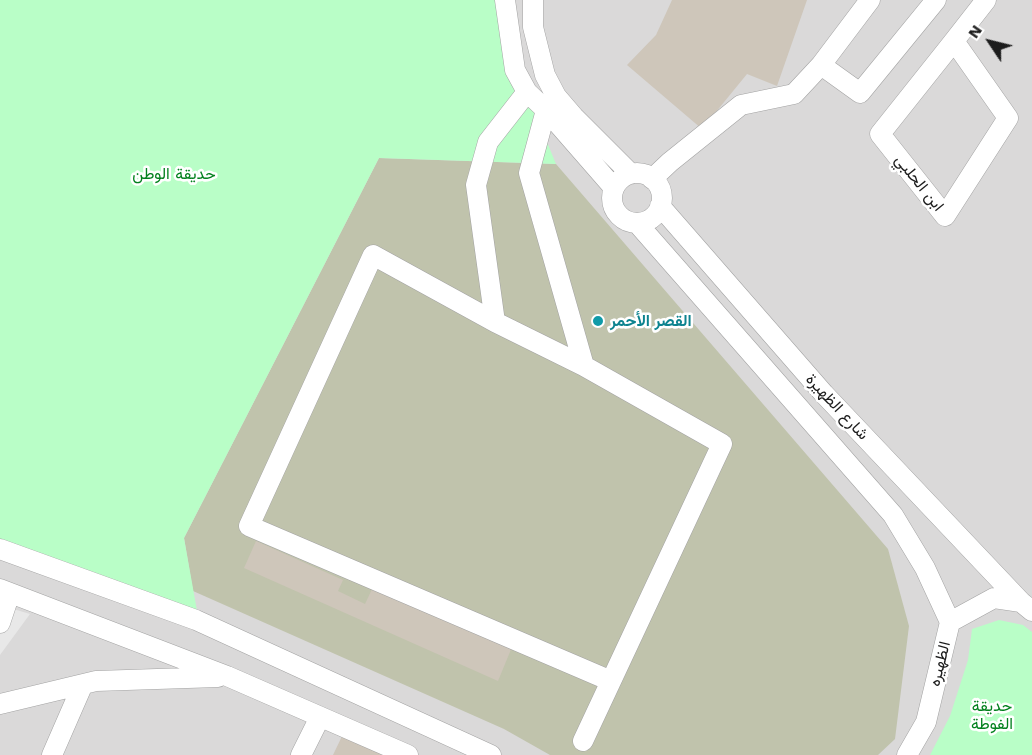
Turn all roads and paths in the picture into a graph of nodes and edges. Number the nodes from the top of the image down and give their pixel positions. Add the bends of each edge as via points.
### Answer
1 (505, 0) edge
2 (533, 0) edge
3 (870, 0) edge
4 (936, 0) edge
5 (986, 0) edge
6 (954, 41) junction
7 (821, 65) junction
8 (527, 92) junction
9 (546, 111) junction
10 (631, 174) junction
11 (652, 179) junction
12 (614, 188) junction
13 (660, 206) junction
14 (637, 223) junction
15 (495, 322) junction
16 (584, 366) junction
17 (0, 549) edge
18 (5, 591) edge
19 (1027, 607) edge
20 (950, 622) junction
21 (0, 623) edge
22 (227, 676) junction
23 (611, 681) junction
24 (83, 684) junction
25 (0, 704) edge
26 (320, 717) junction
27 (583, 741) dead end
28 (52, 755) edge
29 (301, 755) edge
30 (408, 755) edge
31 (491, 755) edge
32 (907, 755) edge

1 - 8 street via 515,70
2 - 10 street via 533,27 545,75 556,96
3 - 7 street
4 - 7 street via 860,93
5 - 6 street, ابن الحلبي
6 - 6 street, ابن الحلبي via 1008,118 945,216 880,134
7 - 11 street via 795,94 741,105
8 - 9 street
8 - 15 street via 488,142 476,185
9 - 12 street
9 - 16 street via 529,173
10 - 11 street
10 - 12 street
11 - 13 street, شارع الظهيرة via 660,189
12 - 14 street, شارع الظهيرة via 612,200 617,214
13 - 14 street via 652,217
13 - 19 street, شارع الظهيرة via 824,394
14 - 20 street, شارع الظهيرة via 893,515 925,568
15 - 16 street
15 - 23 street via 373,255 249,526
16 - 23 street via 722,444
17 - 31 street via 196,620
18 - 21 street
18 - 22 street
19 - 20 street, الظهيره via 994,598
20 - 32 street, الظهيره via 926,722
22 - 24 street
22 - 26 street
23 - 27 street
24 - 25 street
24 - 28 street
26 - 29 street
26 - 30 street

